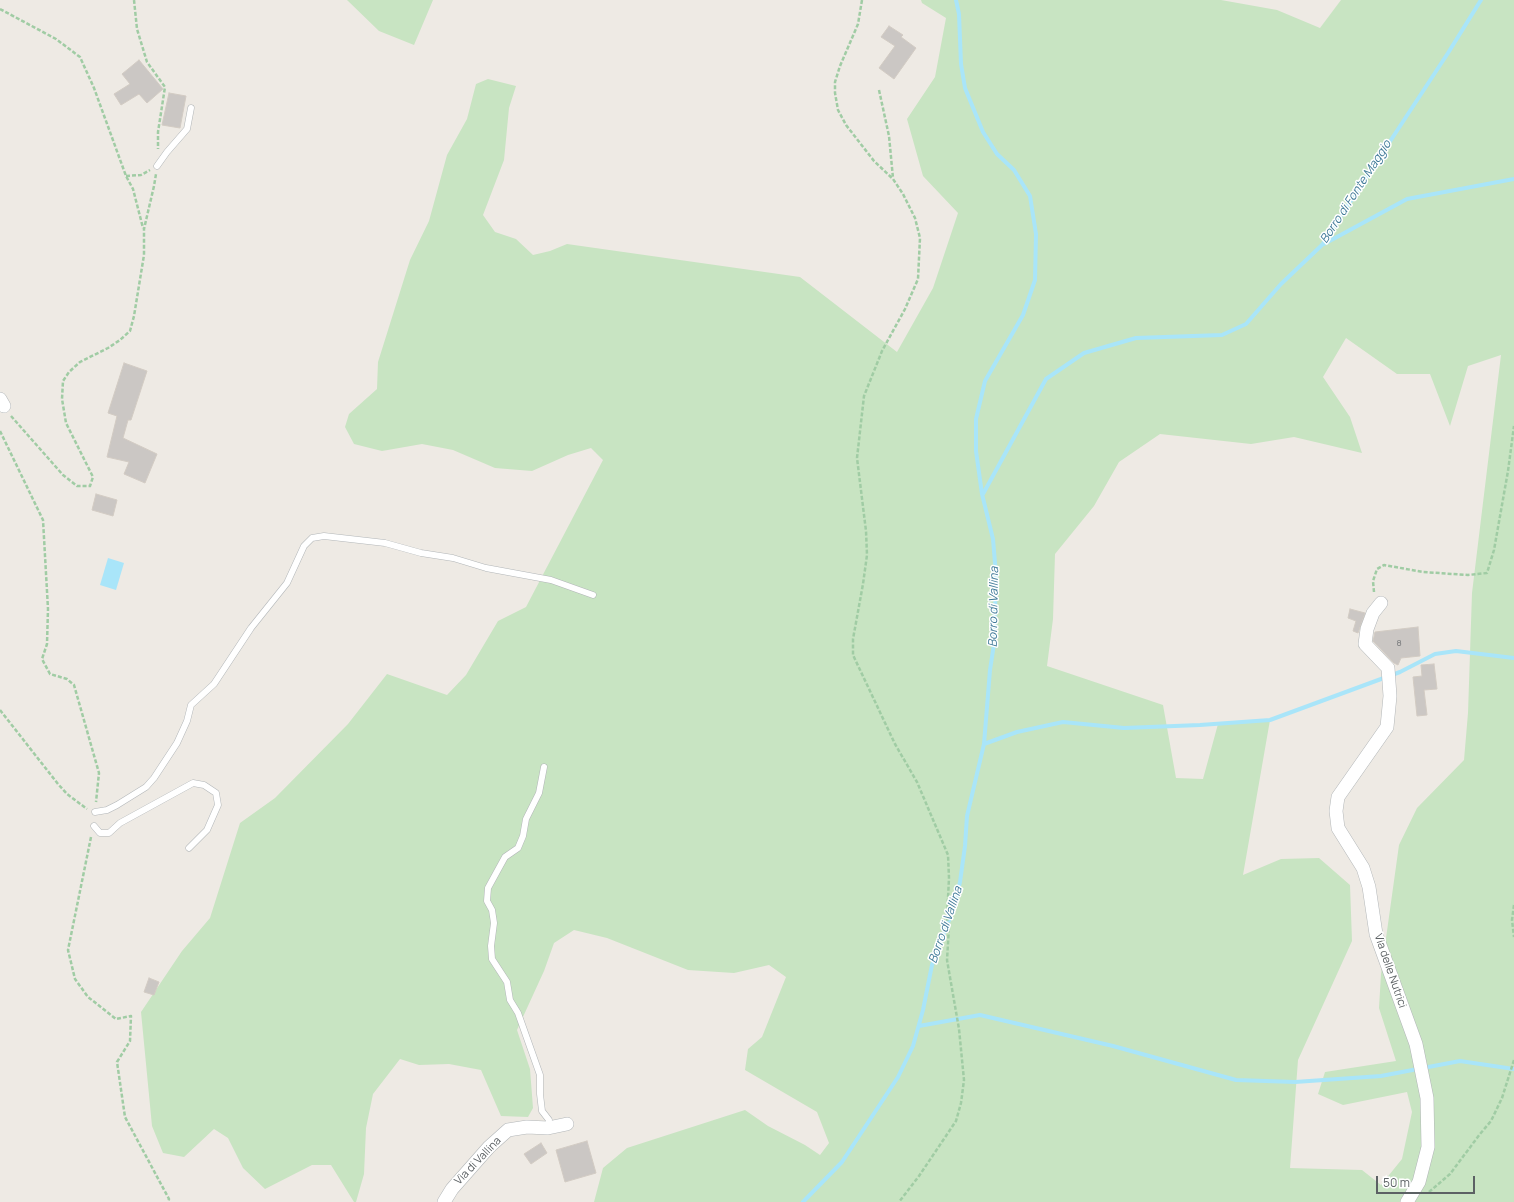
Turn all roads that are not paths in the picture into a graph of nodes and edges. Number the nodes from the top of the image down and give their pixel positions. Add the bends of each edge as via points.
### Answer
1 (191, 108) dead end
2 (157, 166) road end
3 (593, 595) dead end
4 (1381, 603) road end
5 (544, 767) dead end
6 (95, 812) road end
7 (94, 826) road end
8 (189, 848) dead end
9 (567, 1124) dead end
10 (548, 1128) junction
11 (444, 1202) edge
12 (1407, 1202) edge

1 - 2 lane via 187,129
3 - 6 lane via 551,580 486,568 385,543 324,536 312,538 304,546 287,583 251,628 214,684 192,705 188,721 177,743 154,778 146,787 117,805
4 - 12 street, Via delle Nutrici via 1373,613 1365,644 1388,668 1390,696 1387,727 1338,797 1336,811 1338,828 1363,868 1369,887 1376,934 1416,1044 1427,1098 1428,1147 1419,1182
5 - 10 lane via 539,793 526,819 518,848 505,857 488,888 487,901 492,910 494,923 492,959 507,982 510,1000 518,1013 540,1075 542,1111 549,1120
7 - 8 lane via 100,833 109,833 120,823 193,783 204,785 216,793 218,805 207,830
9 - 10 street, Via di Vallina
10 - 11 street, Via di Vallina via 527,1127 508,1130 489,1147 452,1189

